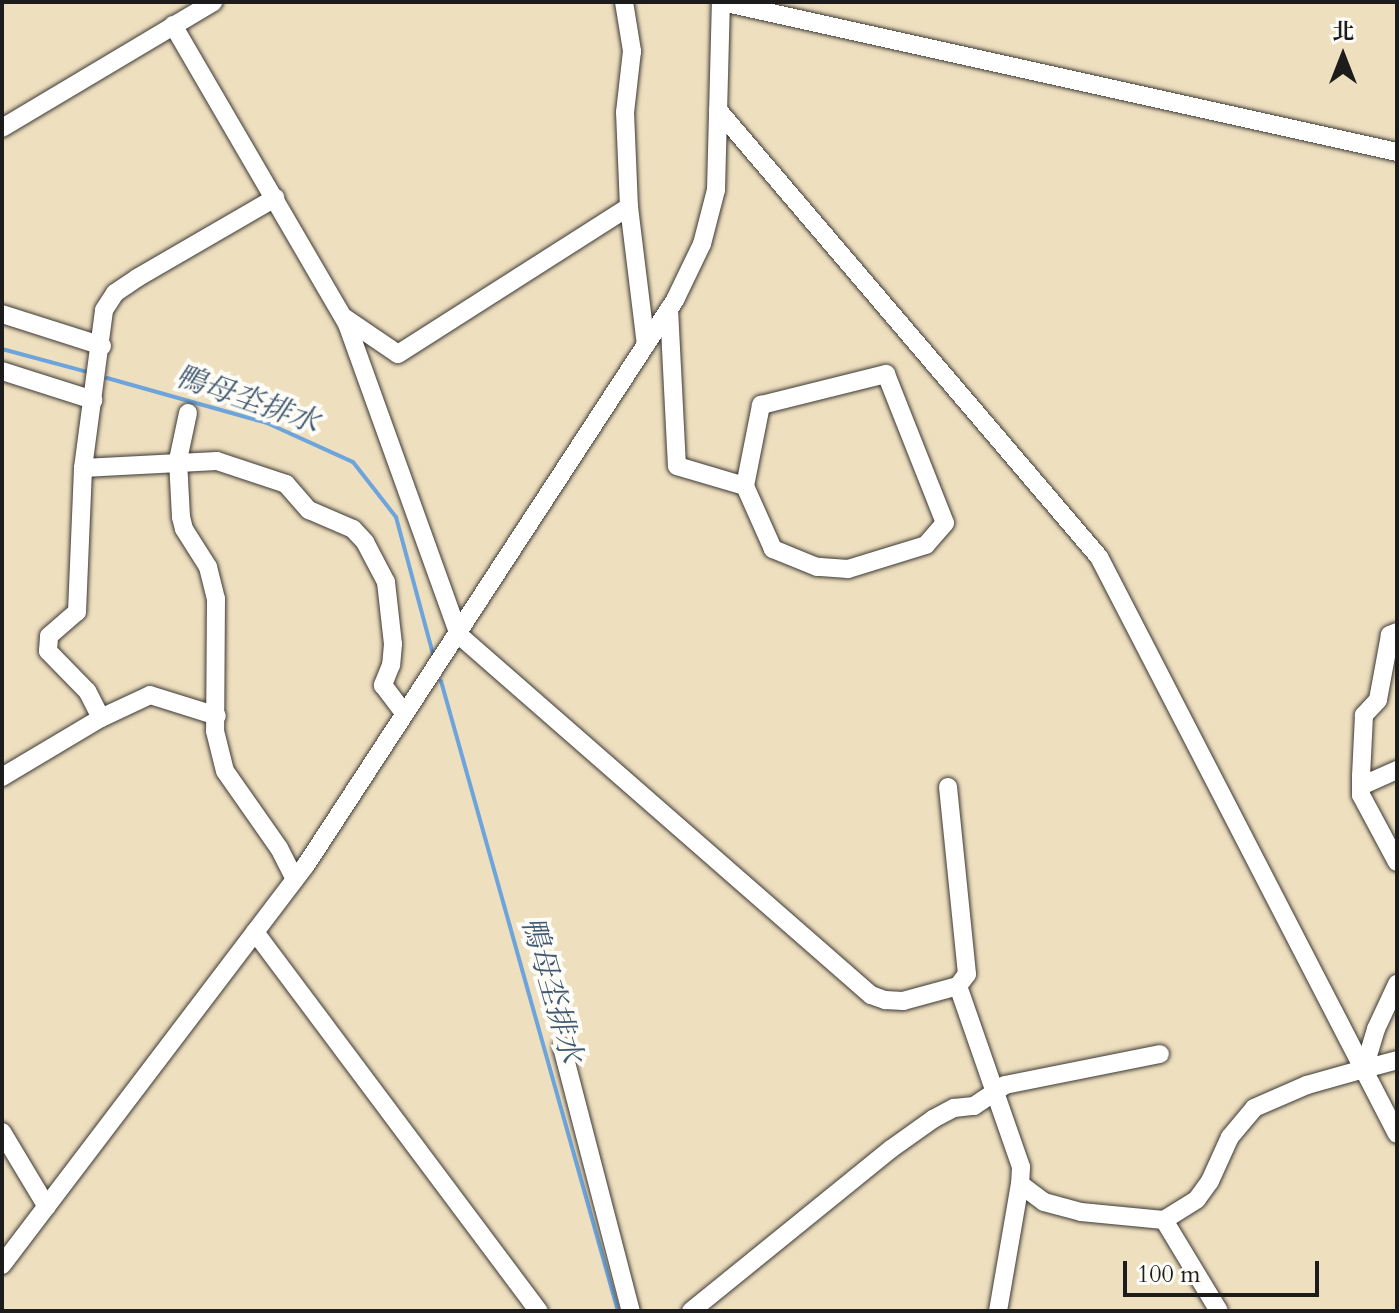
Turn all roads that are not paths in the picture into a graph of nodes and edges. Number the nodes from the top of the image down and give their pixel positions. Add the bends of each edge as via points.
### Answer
1 (213, 2) edge
2 (624, 2) edge
3 (722, 2) edge
4 (173, 25) junction
5 (718, 110) junction
6 (2, 128) edge
7 (1397, 152) edge
8 (275, 198) junction
9 (629, 207) junction
10 (669, 309) junction
11 (2, 314) edge
12 (343, 317) junction
13 (646, 345) junction
14 (102, 346) junction
15 (2, 371) edge
16 (93, 400) junction
17 (188, 413) dead end
18 (178, 460) junction
19 (83, 468) junction
20 (745, 486) junction
21 (1393, 633) edge
22 (459, 635) junction
23 (1397, 698) edge
24 (1370, 708) junction
25 (405, 714) junction
26 (217, 716) junction
27 (101, 718) junction
28 (1397, 770) edge
29 (2, 777) edge
30 (1361, 786) junction
31 (948, 787) dead end
32 (1390, 836) edge
33 (1397, 862) edge
34 (295, 879) junction
35 (255, 932) junction
36 (1397, 984) edge
37 (958, 986) junction
38 (562, 1047) dead end
39 (1160, 1054) dead end
40 (1397, 1060) edge
41 (1364, 1069) junction
42 (994, 1093) junction
43 (2, 1132) edge
44 (1397, 1134) edge
45 (1020, 1184) junction
46 (47, 1207) junction
47 (1164, 1220) junction
48 (2, 1265) edge
49 (539, 1311) edge
50 (631, 1311) edge
51 (691, 1311) edge
52 (998, 1311) edge
53 (1219, 1311) edge

1 - 4 street
2 - 9 street via 632,51 625,112
3 - 5 street
3 - 7 street
4 - 6 street
4 - 8 street
5 - 10 street via 716,190 702,244
5 - 41 street via 1099,557
8 - 12 street
8 - 14 street via 115,293 104,310
9 - 12 street via 398,354
9 - 13 street
10 - 13 street
10 - 20 street via 677,466
11 - 14 street
12 - 22 street
13 - 22 street
14 - 16 street
15 - 16 street
16 - 19 street
17 - 18 street
18 - 19 street
18 - 25 street via 217,461 286,484 309,510 353,529 365,542 386,582 391,606 391,665 383,685
18 - 26 street via 184,529 208,567 216,599
19 - 27 street via 77,612 49,636 48,651 87,691
20 - 20 street via 761,405 886,374 945,523 926,545 848,569 817,567 773,549
21 - 24 street via 1378,700
22 - 25 street
22 - 37 street via 871,995 903,1001
23 - 24 street
24 - 30 street via 1364,715
25 - 34 street
26 - 27 street via 150,695
26 - 34 street via 215,731 225,771
27 - 29 street
28 - 30 street
30 - 32 street via 1361,795
31 - 37 street via 967,974
32 - 33 street
34 - 35 street
35 - 46 street
35 - 49 street
36 - 41 street
37 - 42 street
38 - 50 street
39 - 42 street via 1005,1085
40 - 41 street
41 - 44 street
41 - 47 street via 1254,1108 1230,1137 1197,1199
42 - 45 street via 1021,1167
42 - 51 street via 974,1106 954,1108 933,1119 891,1149
43 - 46 street
45 - 47 street via 1044,1202 1081,1212
45 - 52 street
46 - 48 street
47 - 53 street

